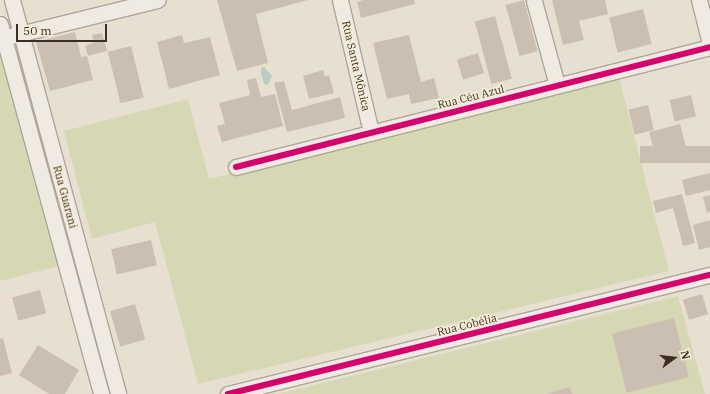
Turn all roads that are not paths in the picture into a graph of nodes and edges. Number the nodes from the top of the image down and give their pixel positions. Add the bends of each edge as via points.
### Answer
1 (12, 0) edge
2 (158, 0) edge
3 (340, 0) edge
4 (699, 0) edge
5 (534, 1) edge
6 (2, 31) edge
7 (20, 33) junction
8 (710, 42) edge
9 (710, 47) edge
10 (557, 85) junction
11 (372, 132) junction
12 (236, 167) dead end
13 (710, 275) edge
14 (101, 394) edge
15 (118, 394) edge
16 (228, 394) edge

1 - 7 street, Rua Guarani
2 - 7 street
3 - 11 street, Rua Santa Mônica
4 - 8 street
5 - 10 street
6 - 7 street
6 - 14 street, Rua Guarani
7 - 15 street, Rua Guarani
9 - 10 street, Rua Céu Azul
10 - 11 street, Rua Céu Azul
11 - 12 street, Rua Céu Azul
13 - 16 street, Rua Cobélia

